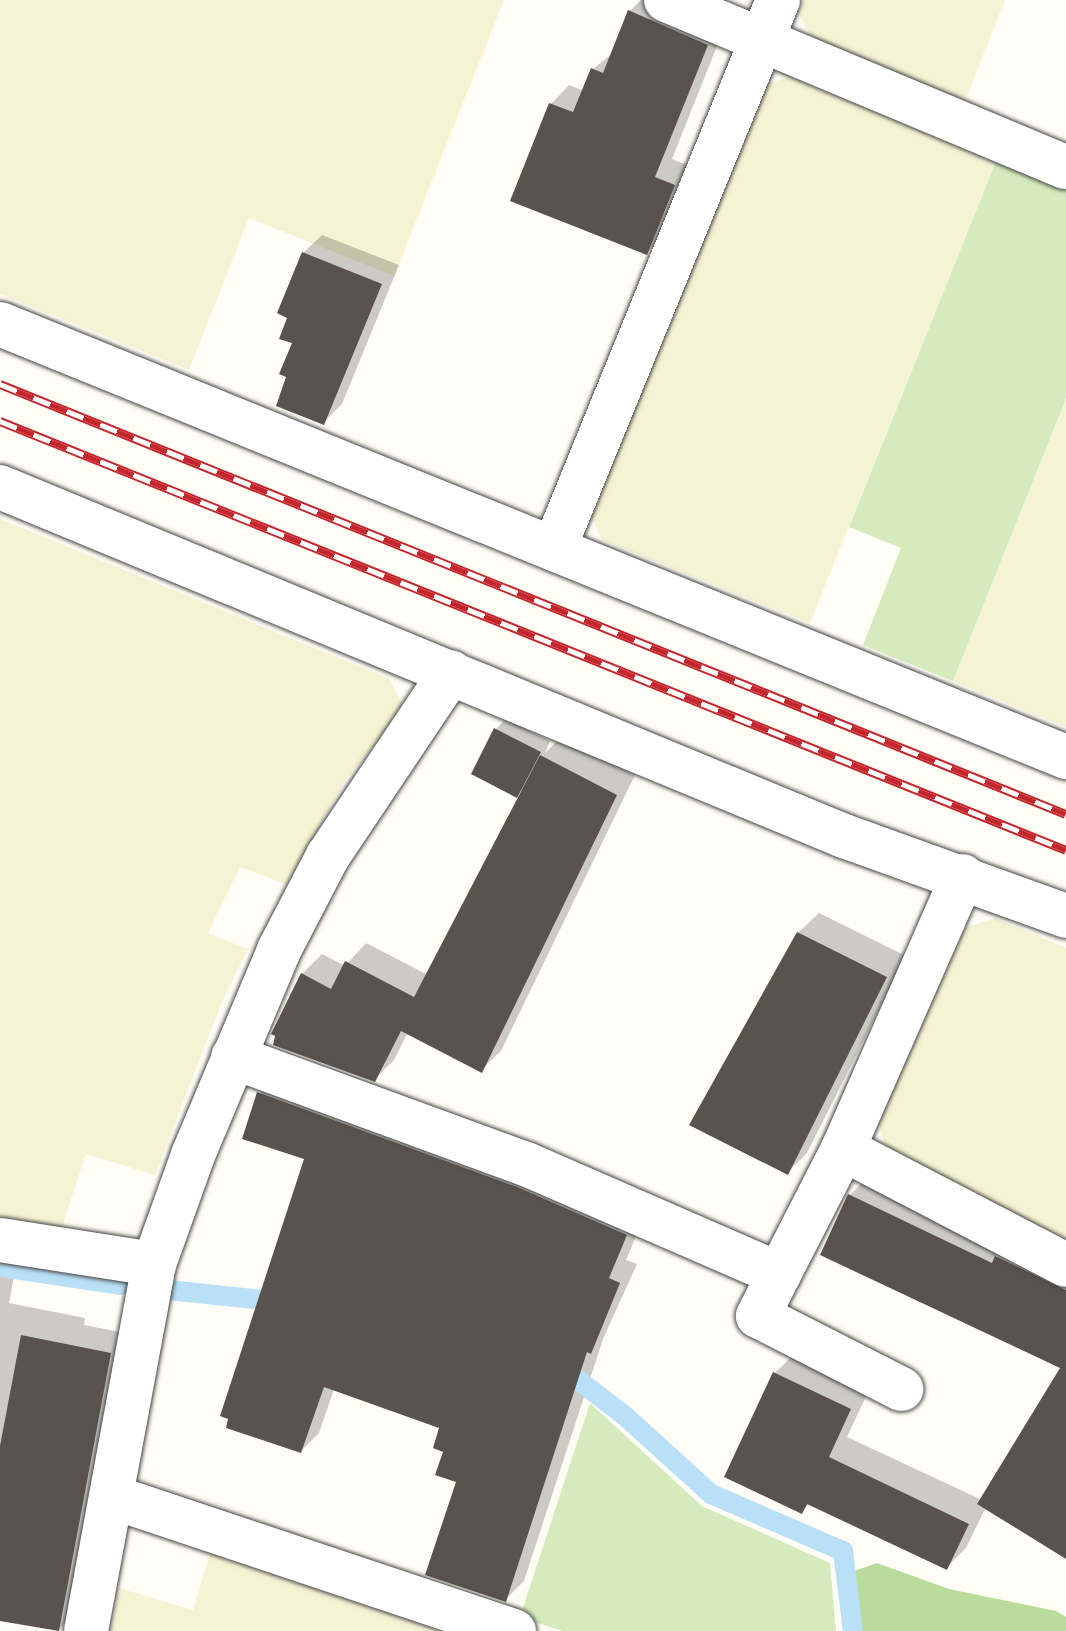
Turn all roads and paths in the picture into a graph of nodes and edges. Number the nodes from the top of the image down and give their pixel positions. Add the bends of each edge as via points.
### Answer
1 (666, 0) edge
2 (778, 0) edge
3 (761, 42) junction
4 (1066, 167) edge
5 (0, 324) edge
6 (0, 487) edge
7 (554, 549) junction
8 (451, 672) junction
9 (1066, 757) edge
10 (963, 876) junction
11 (1066, 916) edge
12 (233, 1057) junction
13 (843, 1149) junction
14 (0, 1240) edge
15 (154, 1264) junction
16 (1066, 1265) edge
17 (779, 1274) junction
18 (901, 1389) dead end
19 (113, 1497) junction
20 (86, 1631) edge
21 (514, 1631) edge

1 - 3 street
2 - 3 street
3 - 4 street
3 - 7 street
5 - 7 street
6 - 8 street
7 - 9 street
8 - 10 street via 844,836
8 - 12 street via 328,856
10 - 11 street
10 - 13 street
12 - 15 street
12 - 17 street via 526,1164
13 - 16 street
13 - 17 street
14 - 15 street
15 - 19 street
17 - 18 street via 758,1316
19 - 20 street
19 - 21 street

